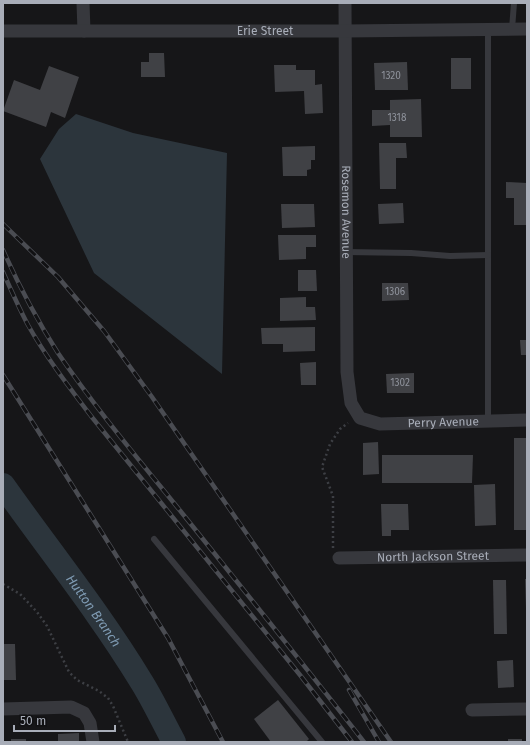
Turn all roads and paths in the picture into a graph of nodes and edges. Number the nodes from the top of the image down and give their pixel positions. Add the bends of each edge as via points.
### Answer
1 (83, 3) edge
2 (345, 3) edge
3 (514, 3) edge
4 (512, 29) junction
5 (527, 29) edge
6 (488, 30) junction
7 (3, 31) edge
8 (84, 31) junction
9 (346, 31) junction
10 (346, 252) junction
11 (488, 255) junction
12 (359, 417) junction
13 (527, 420) edge
14 (488, 421) junction
15 (154, 539) dead end
16 (527, 555) edge
17 (339, 558) joint
18 (3, 584) edge
19 (3, 709) edge
20 (527, 709) edge
21 (472, 710) dead end
22 (93, 742) edge
23 (128, 742) edge
24 (322, 742) edge

1 - 8 street
2 - 9 street, Rosemon Avenue
3 - 4 lane
4 - 5 street, Erie Street
4 - 6 street, Erie Street
6 - 9 street, Erie Street
6 - 11 lane
7 - 8 street, Erie Street
8 - 9 street, Erie Street
9 - 10 street, Rosemon Avenue
10 - 11 lane
10 - 12 street, Rosemon Avenue via 347,372 351,404
11 - 14 lane
12 - 14 street, Perry Avenue via 380,424
12 - 17 path via 340,429 330,444 322,466 333,496 333,556
13 - 14 street, Perry Avenue
15 - 24 lane
16 - 17 street, North Jackson Street
18 - 23 path via 20,594 37,612 47,626 69,672 77,680 108,698
19 - 22 street via 71,707 84,713 90,723
20 - 21 street

